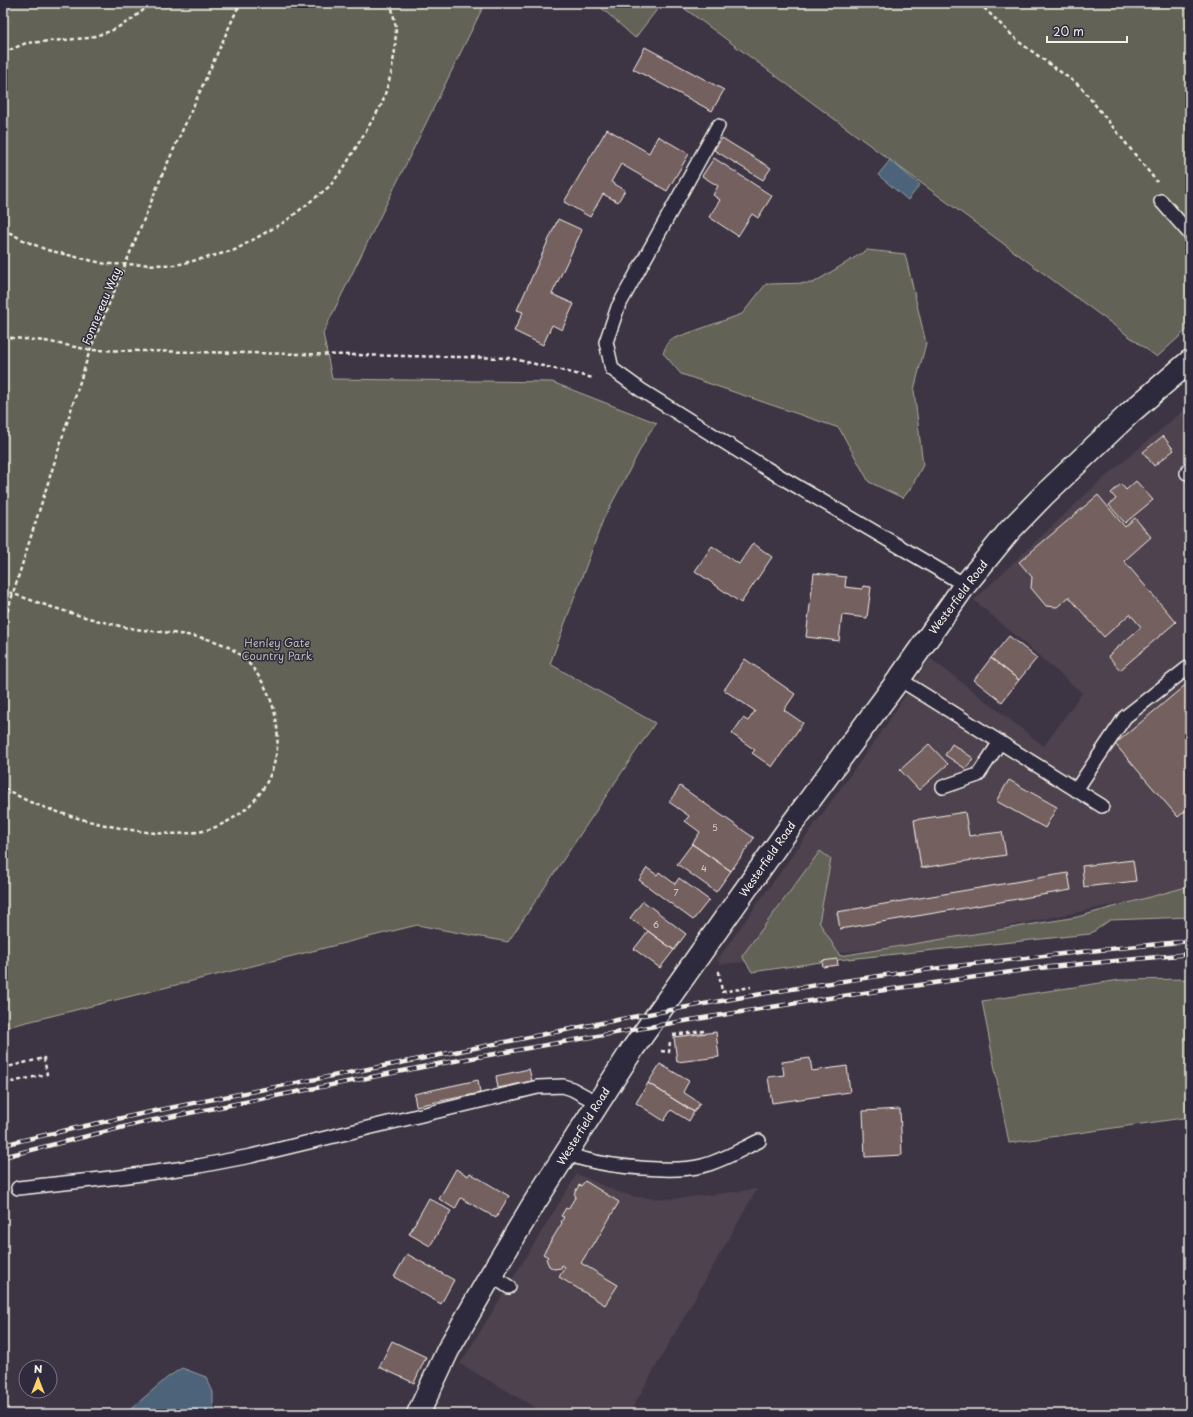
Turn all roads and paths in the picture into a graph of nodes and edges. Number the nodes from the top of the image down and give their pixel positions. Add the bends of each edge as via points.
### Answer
1 (152, 3) edge
2 (239, 3) edge
3 (391, 3) edge
4 (979, 3) edge
5 (3, 53) edge
6 (718, 126) dead end
7 (1161, 201) joint
8 (3, 229) edge
9 (1190, 234) edge
10 (127, 264) junction
11 (3, 337) edge
12 (90, 350) junction
13 (1190, 361) edge
14 (596, 379) dead end
15 (965, 585) junction
16 (3, 590) edge
17 (13, 594) junction
18 (3, 626) edge
19 (1190, 666) edge
20 (899, 679) junction
21 (1000, 742) junction
22 (943, 787) dead end
23 (3, 788) edge
24 (1076, 790) junction
25 (1102, 806) dead end
26 (715, 970) dead end
27 (751, 987) dead end
28 (704, 1031) dead end
29 (655, 1048) dead end
30 (3, 1068) edge
31 (3, 1084) edge
32 (598, 1103) junction
33 (759, 1141) dead end
34 (566, 1152) junction
35 (18, 1188) dead end
36 (418, 1414) edge

1 - 5 path via 131,20 111,31 88,38 26,43
2 - 10 path, Fonnereau Way
3 - 10 path via 396,28 396,50 382,104 330,186 286,221 235,250 176,265
4 - 7 path via 1019,42 1080,86 1161,186
6 - 15 lane via 618,307 606,342 612,369 764,467
7 - 9 lane
8 - 10 path via 47,250 106,264
10 - 12 path, Fonnereau Way
11 - 12 path via 45,341
12 - 14 path via 510,358
12 - 17 path, Fonnereau Way
13 - 15 main road, Westerfield Road via 1131,412 1044,495 1010,530
15 - 20 main road, Westerfield Road
16 - 17 path
17 - 18 path, Fonnereau Way
17 - 23 path via 121,627 212,639 231,648 248,662 263,682 278,725 278,746 274,768 248,808 229,821 184,834 152,832 92,821 28,801
19 - 24 lane via 1125,717
20 - 21 lane
20 - 32 main road, Westerfield Road via 792,824 632,1050
21 - 22 lane via 978,775
21 - 24 lane
24 - 25 lane
26 - 27 path via 719,972 722,992
28 - 29 path via 671,1036 669,1052
30 - 31 path via 44,1058 47,1074
32 - 34 main road, Westerfield Road
32 - 35 lane via 572,1088 538,1087 199,1166
33 - 34 lane via 714,1163 678,1168 644,1168 600,1163
34 - 36 main road, Westerfield Road via 500,1281 448,1350

